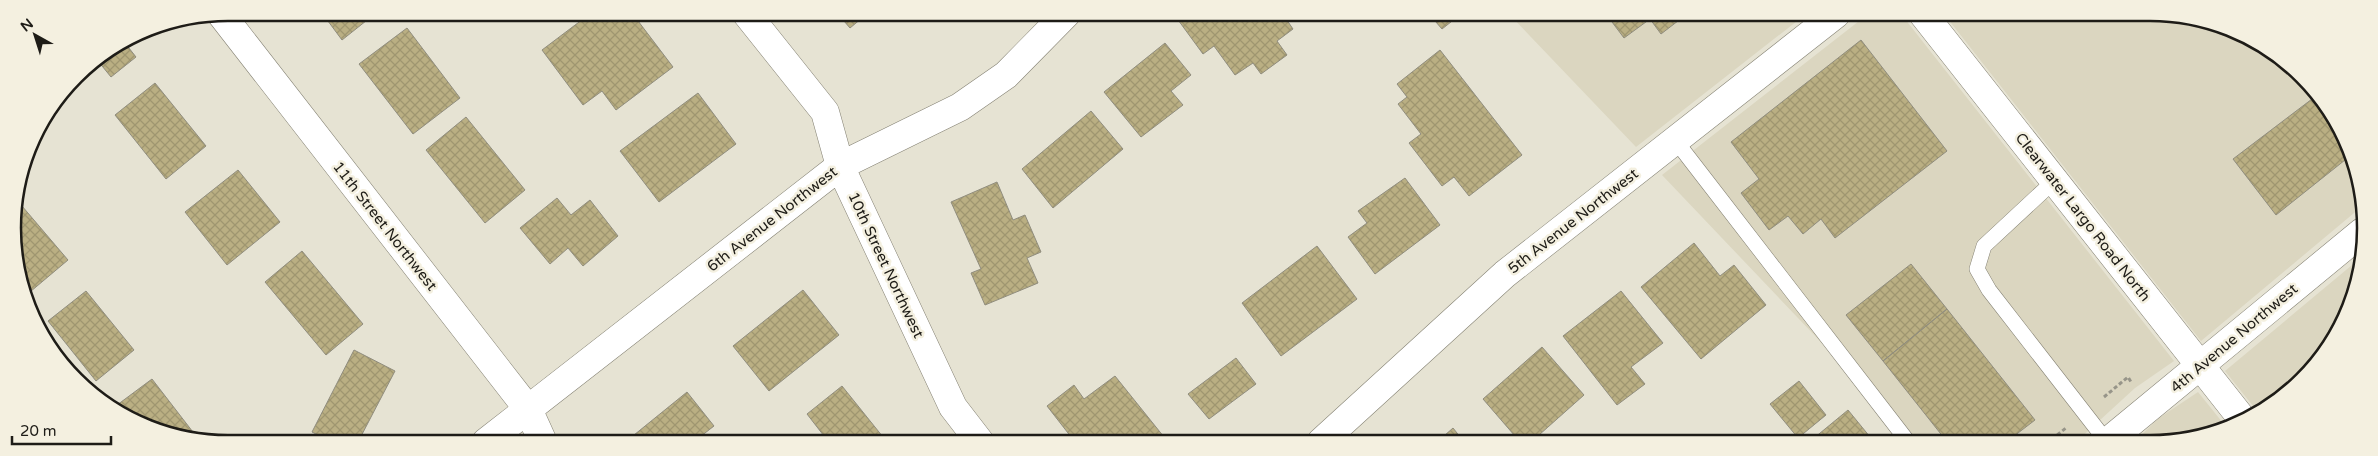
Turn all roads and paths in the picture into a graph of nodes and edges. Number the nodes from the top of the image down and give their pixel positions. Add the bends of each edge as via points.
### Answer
1 (227, 21) edge
2 (752, 21) edge
3 (1059, 21) edge
4 (1827, 21) edge
5 (1928, 21) edge
6 (1675, 140) junction
7 (840, 166) junction
8 (2054, 181) junction
9 (2356, 237) edge
10 (2200, 367) junction
11 (528, 409) junction
12 (2238, 414) edge
13 (495, 435) edge
14 (540, 435) edge
15 (975, 435) edge
16 (1329, 435) edge
17 (1903, 435) edge
18 (2101, 435) edge
19 (2115, 435) edge

1 - 11 street, 11th Street Northwest
2 - 7 street, 10th Street Northwest via 825,112
3 - 7 street, 6th Avenue Northwest via 1006,75 960,108
4 - 6 street, 5th Avenue Northwest
5 - 8 street, Clearwater Largo Road North
6 - 16 street, 5th Avenue Northwest via 1505,274
6 - 17 lane
7 - 11 street, 6th Avenue Northwest
7 - 15 street, 10th Street Northwest via 953,407
8 - 10 street, Clearwater Largo Road North
8 - 18 lane via 1984,246 1977,269 1989,290
9 - 10 street, 4th Avenue Northwest
10 - 12 street, Clearwater Largo Road North
10 - 19 street, 4th Avenue Northwest
11 - 13 street, 6th Avenue Northwest
11 - 14 street, 11th Street Northwest

